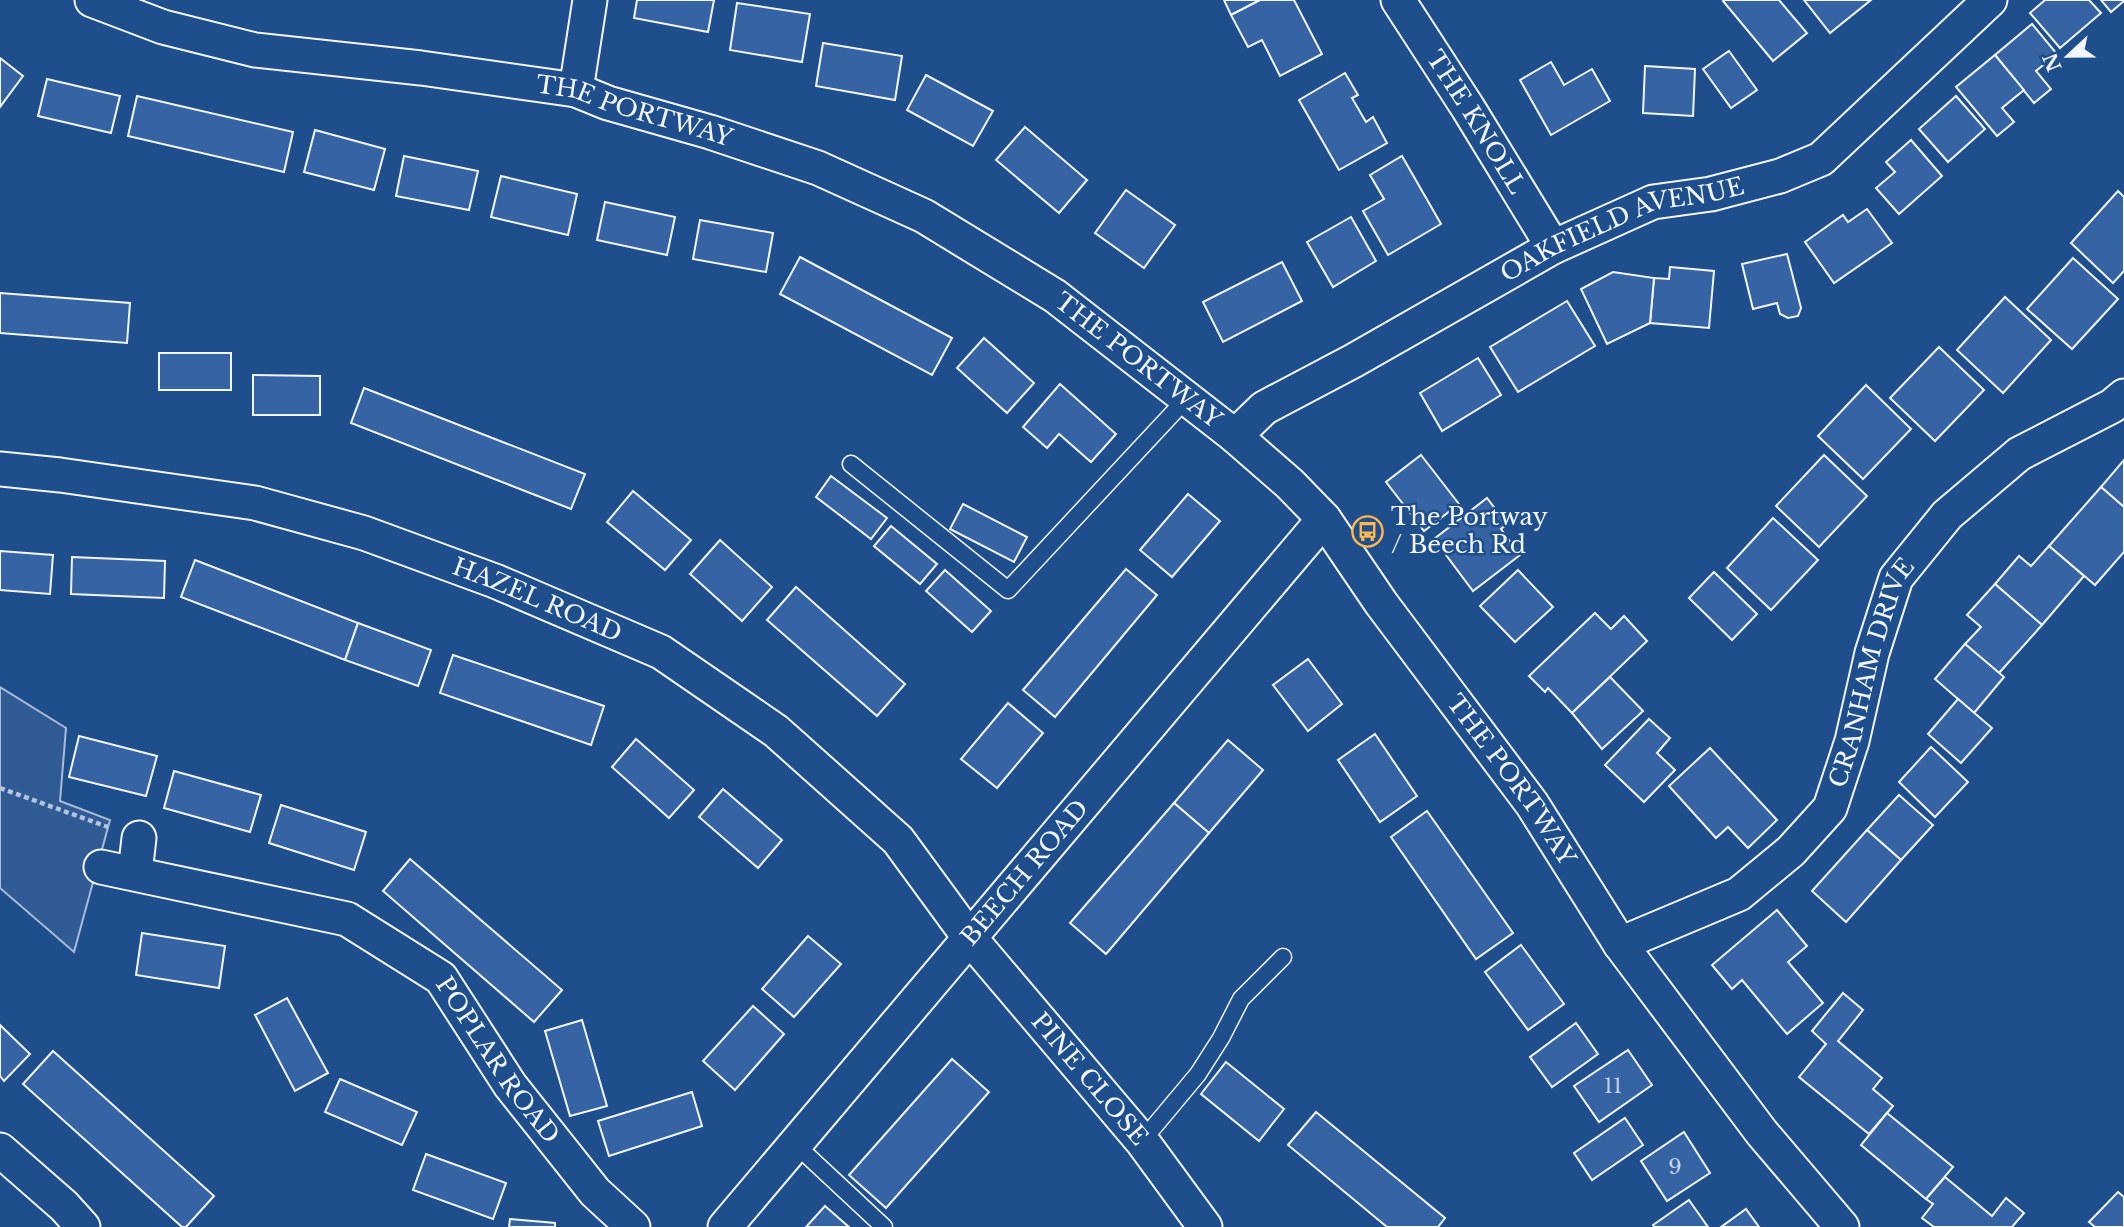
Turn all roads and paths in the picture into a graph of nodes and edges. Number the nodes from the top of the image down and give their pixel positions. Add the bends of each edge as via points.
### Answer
1 (92, 0) edge
2 (590, 0) edge
3 (1398, 0) edge
4 (1990, 0) edge
5 (576, 90) junction
6 (1553, 247) junction
7 (2124, 396) edge
8 (1187, 398) junction
9 (1235, 436) junction
10 (851, 464) dead end
11 (0, 469) edge
12 (1324, 519) junction
13 (0, 788) edge
14 (139, 838) joint
15 (101, 867) dead end
16 (135, 873) junction
17 (969, 937) junction
18 (1620, 944) junction
19 (1283, 957) dead end
20 (1142, 1141) junction
21 (794, 1144) junction
22 (0, 1150) edge
23 (83, 1227) edge
24 (633, 1227) edge
25 (725, 1227) edge
26 (884, 1227) edge
27 (1205, 1227) edge
28 (1842, 1227) edge

1 - 5 street, THE PORTWAY via 163,27 255,50
2 - 5 street
3 - 6 street, THE KNOLL
4 - 6 street, OAKFIELD AVENUE via 1821,159 1780,176 1711,194 1653,202
5 - 8 street, THE PORTWAY via 818,168 924,216 1055,296
6 - 9 street, OAKFIELD AVENUE via 1264,408
7 - 18 street, CRANHAM DRIVE via 2019,454 1947,515 1896,578 1830,808 1791,851 1739,894
8 - 9 street, THE PORTWAY
8 - 10 lane via 1007,590
9 - 12 street, THE PORTWAY
11 - 17 street, HAZEL ROAD via 255,503 364,533 495,581 661,652 776,731 898,840
12 - 17 street, BEECH ROAD
12 - 18 street, THE PORTWAY via 1532,804
13 - 14 path
14 - 16 street
15 - 16 street, POPLAR ROAD
16 - 24 street, POPLAR ROAD via 347,919 441,978 510,1085 595,1192
17 - 20 street, PINE CLOSE
17 - 21 street, BEECH ROAD
18 - 28 street, THE PORTWAY via 1762,1133
19 - 20 lane via 1241,999 1198,1074
20 - 27 street, PINE CLOSE
21 - 25 street, BEECH ROAD
21 - 26 lane
22 - 23 street

